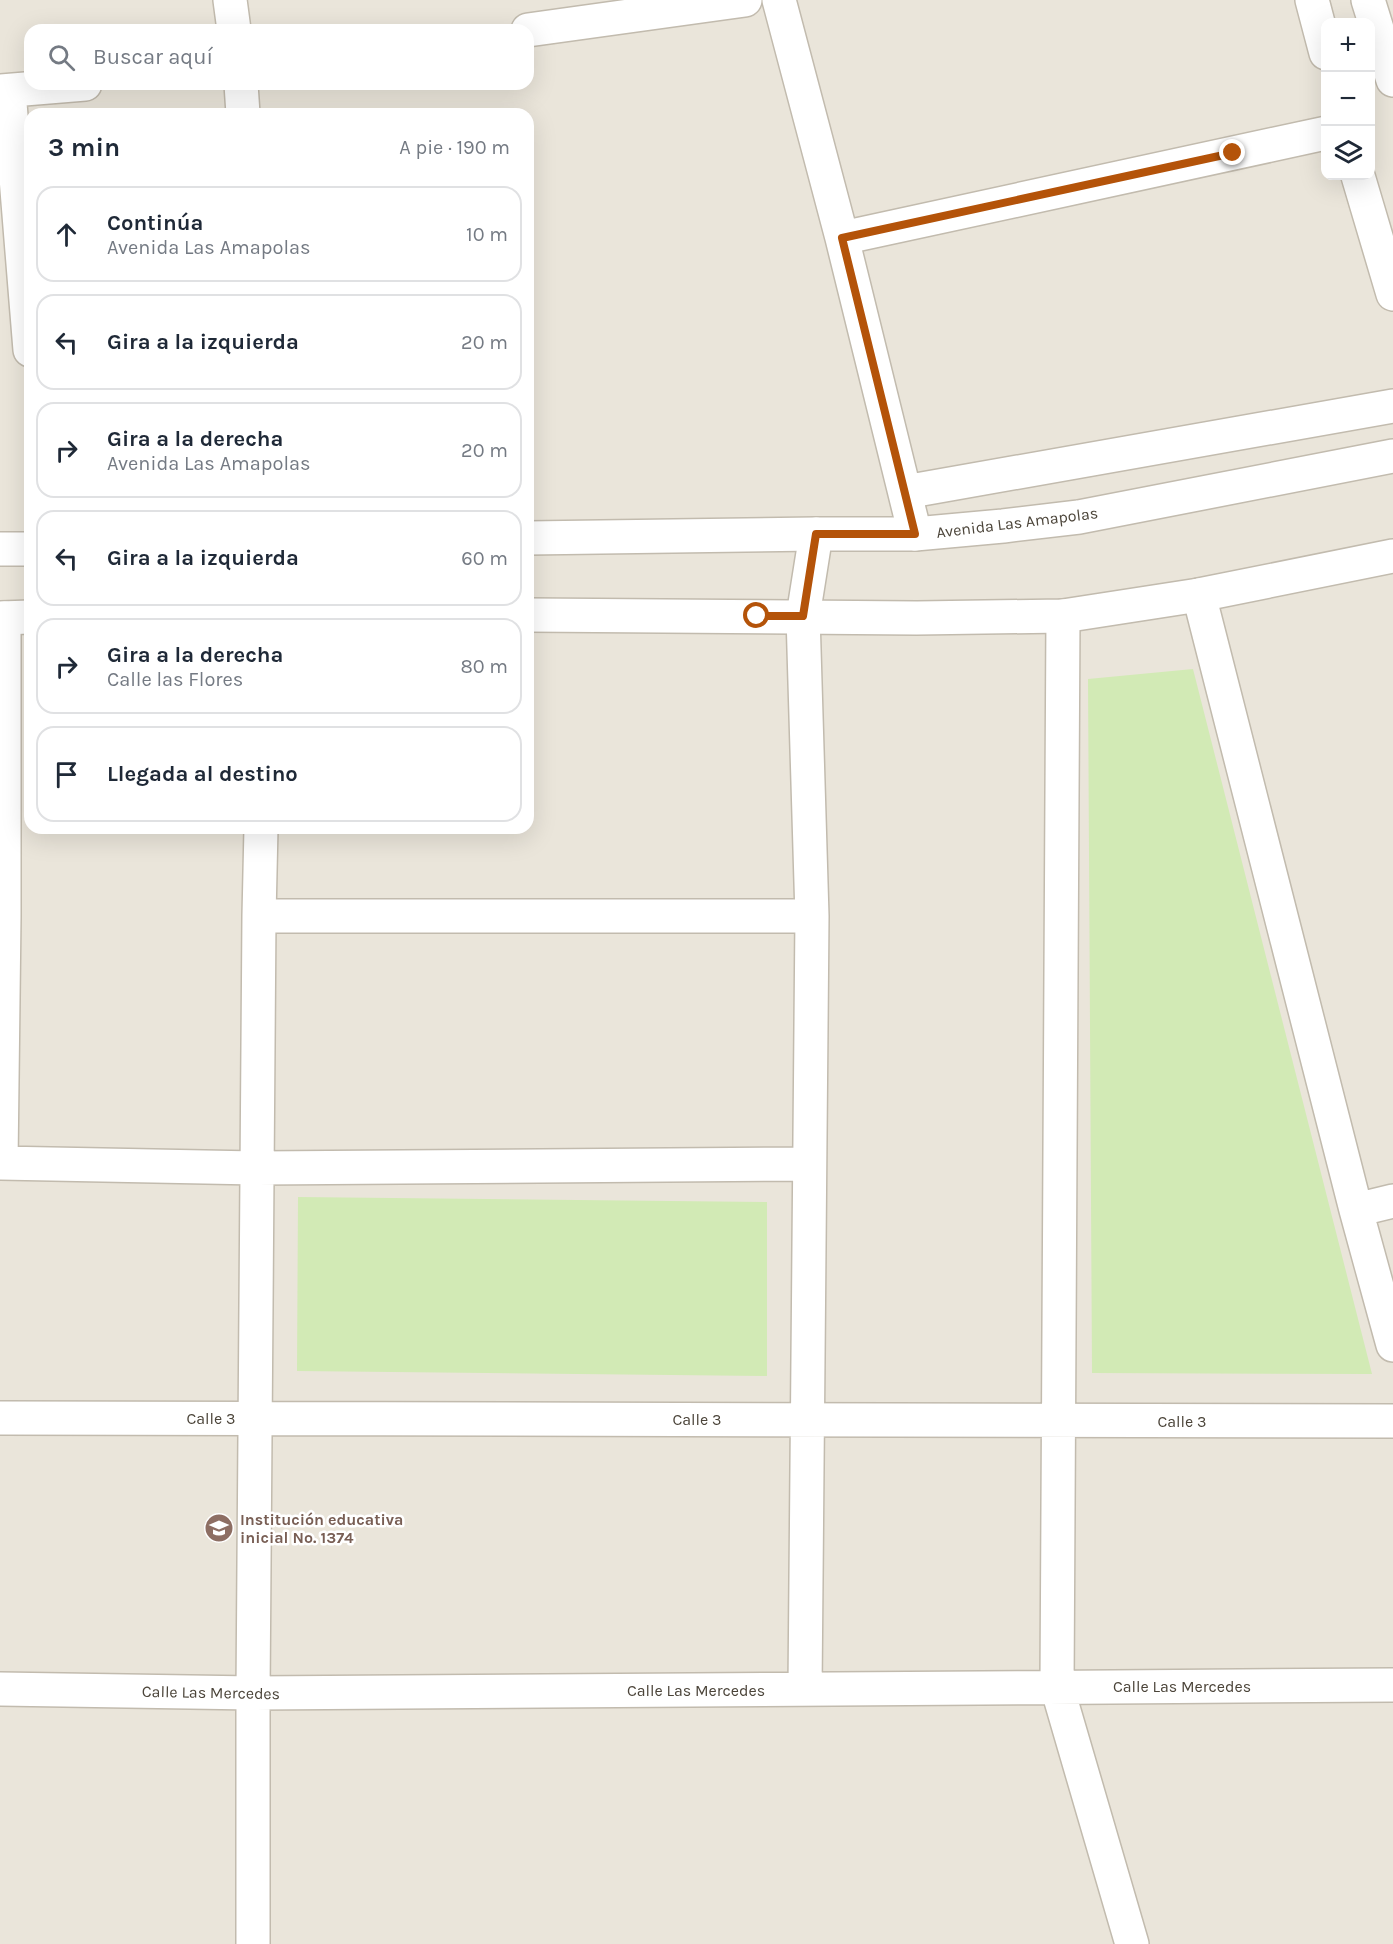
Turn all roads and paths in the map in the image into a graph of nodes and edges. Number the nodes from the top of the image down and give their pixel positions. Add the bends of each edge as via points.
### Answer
1 (230, 0) edge
2 (745, 0) edge
3 (779, 0) edge
4 (1312, 0) edge
5 (1368, 0) edge
6 (233, 24) edge
7 (534, 29) edge
8 (1321, 34) edge
9 (1393, 80) edge
10 (24, 89) edge
11 (241, 90) edge
12 (4, 91) edge
13 (243, 108) edge
14 (1321, 134) edge
15 (1359, 180) edge
16 (842, 238) junction
17 (24, 290) edge
18 (1393, 294) edge
19 (1393, 406) edge
20 (1393, 456) edge
21 (905, 492) junction
22 (816, 534) junction
23 (915, 534) junction
24 (534, 538) edge
25 (0, 549) edge
26 (24, 549) edge
27 (1393, 556) edge
28 (1199, 595) junction
29 (534, 615) edge
30 (803, 616) junction
31 (1063, 616) junction
32 (11, 618) edge
33 (261, 834) edge
34 (2, 916) edge
35 (259, 916) junction
36 (812, 916) junction
37 (1, 1163) edge
38 (809, 1164) junction
39 (257, 1168) junction
40 (1393, 1201) edge
41 (1356, 1210) junction
42 (1393, 1345) edge
43 (0, 1418) edge
44 (255, 1418) junction
45 (807, 1420) junction
46 (1059, 1420) junction
47 (1393, 1421) edge
48 (1393, 1685) edge
49 (1057, 1687) junction
50 (0, 1689) edge
51 (805, 1689) junction
52 (253, 1693) junction
53 (253, 1944) edge
54 (1132, 1944) edge

1 - 6 street
2 - 7 street
3 - 16 street
4 - 8 street
5 - 9 street
10 - 12 street
11 - 13 street
12 - 17 street
14 - 16 street
15 - 18 street
16 - 21 street
19 - 21 street
20 - 23 street, Avenida Las Amapolas via 1079,517
21 - 23 street
22 - 23 street, Avenida Las Amapolas
22 - 24 street, Avenida Las Amapolas
22 - 30 street
25 - 26 street
27 - 28 street
28 - 31 street
28 - 41 street
29 - 30 street
30 - 31 street
30 - 36 street
31 - 46 street
32 - 34 street
33 - 35 street
34 - 37 street
35 - 36 street
35 - 39 street
36 - 38 street
37 - 39 street
38 - 39 street
38 - 45 street
39 - 44 street
40 - 41 street
41 - 42 street
43 - 44 street, Calle 3
44 - 45 street, Calle 3
44 - 52 street
45 - 46 street, Calle 3
45 - 51 street
46 - 47 street, Calle 3
46 - 49 street
48 - 49 street, Calle Las Mercedes
49 - 51 street, Calle Las Mercedes
49 - 54 street
50 - 52 street, Calle Las Mercedes
51 - 52 street, Calle Las Mercedes
52 - 53 street

